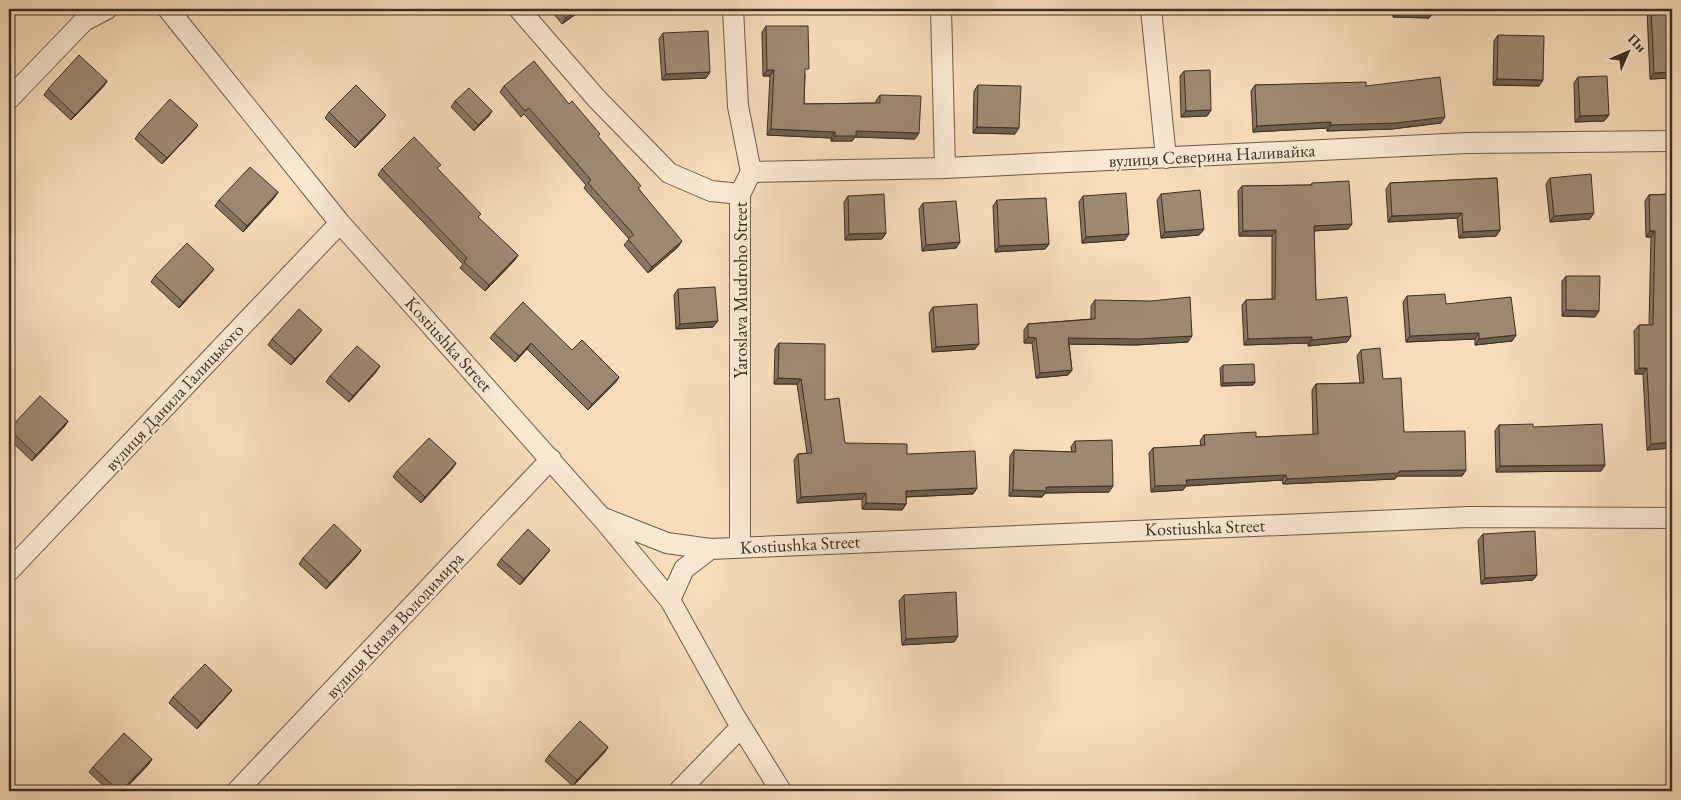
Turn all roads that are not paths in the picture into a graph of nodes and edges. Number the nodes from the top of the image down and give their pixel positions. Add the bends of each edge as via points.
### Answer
1 (108, 9) edge
2 (168, 9) edge
3 (519, 9) edge
4 (733, 9) edge
5 (941, 9) edge
6 (1151, 9) edge
7 (9, 99) edge
8 (1672, 141) edge
9 (1166, 158) junction
10 (945, 168) junction
11 (752, 172) junction
12 (740, 194) junction
13 (340, 223) junction
14 (551, 459) junction
15 (601, 517) junction
16 (1672, 518) edge
17 (740, 546) junction
18 (710, 549) junction
19 (9, 572) edge
20 (670, 600) junction
21 (741, 727) junction
22 (237, 791) edge
23 (679, 791) edge
24 (781, 791) edge

1 - 7 street via 84,21
2 - 13 street, Kostiushka Street
3 - 12 street via 596,98 669,173 711,191
4 - 11 street via 738,106
5 - 10 street
6 - 9 street
8 - 9 street, вулиця Северина Наливайка via 1467,143
9 - 10 street, вулиця Северина Наливайка
10 - 11 street, вулиця Северина Наливайка
11 - 12 street, Yaroslava Mudroho Street
12 - 17 street, Yaroslava Mudroho Street
13 - 14 street, Kostiushka Street
13 - 19 street, вулиця Данила Галицького
14 - 15 street, Kostiushka Street
14 - 22 street, вулиця Князя Володимира
15 - 18 street, Kostiushka Street via 667,543
15 - 20 street
16 - 17 street, Kostiushka Street via 1469,517
17 - 18 street, Kostiushka Street
18 - 20 street via 684,569
20 - 21 street
21 - 23 street
21 - 24 street

